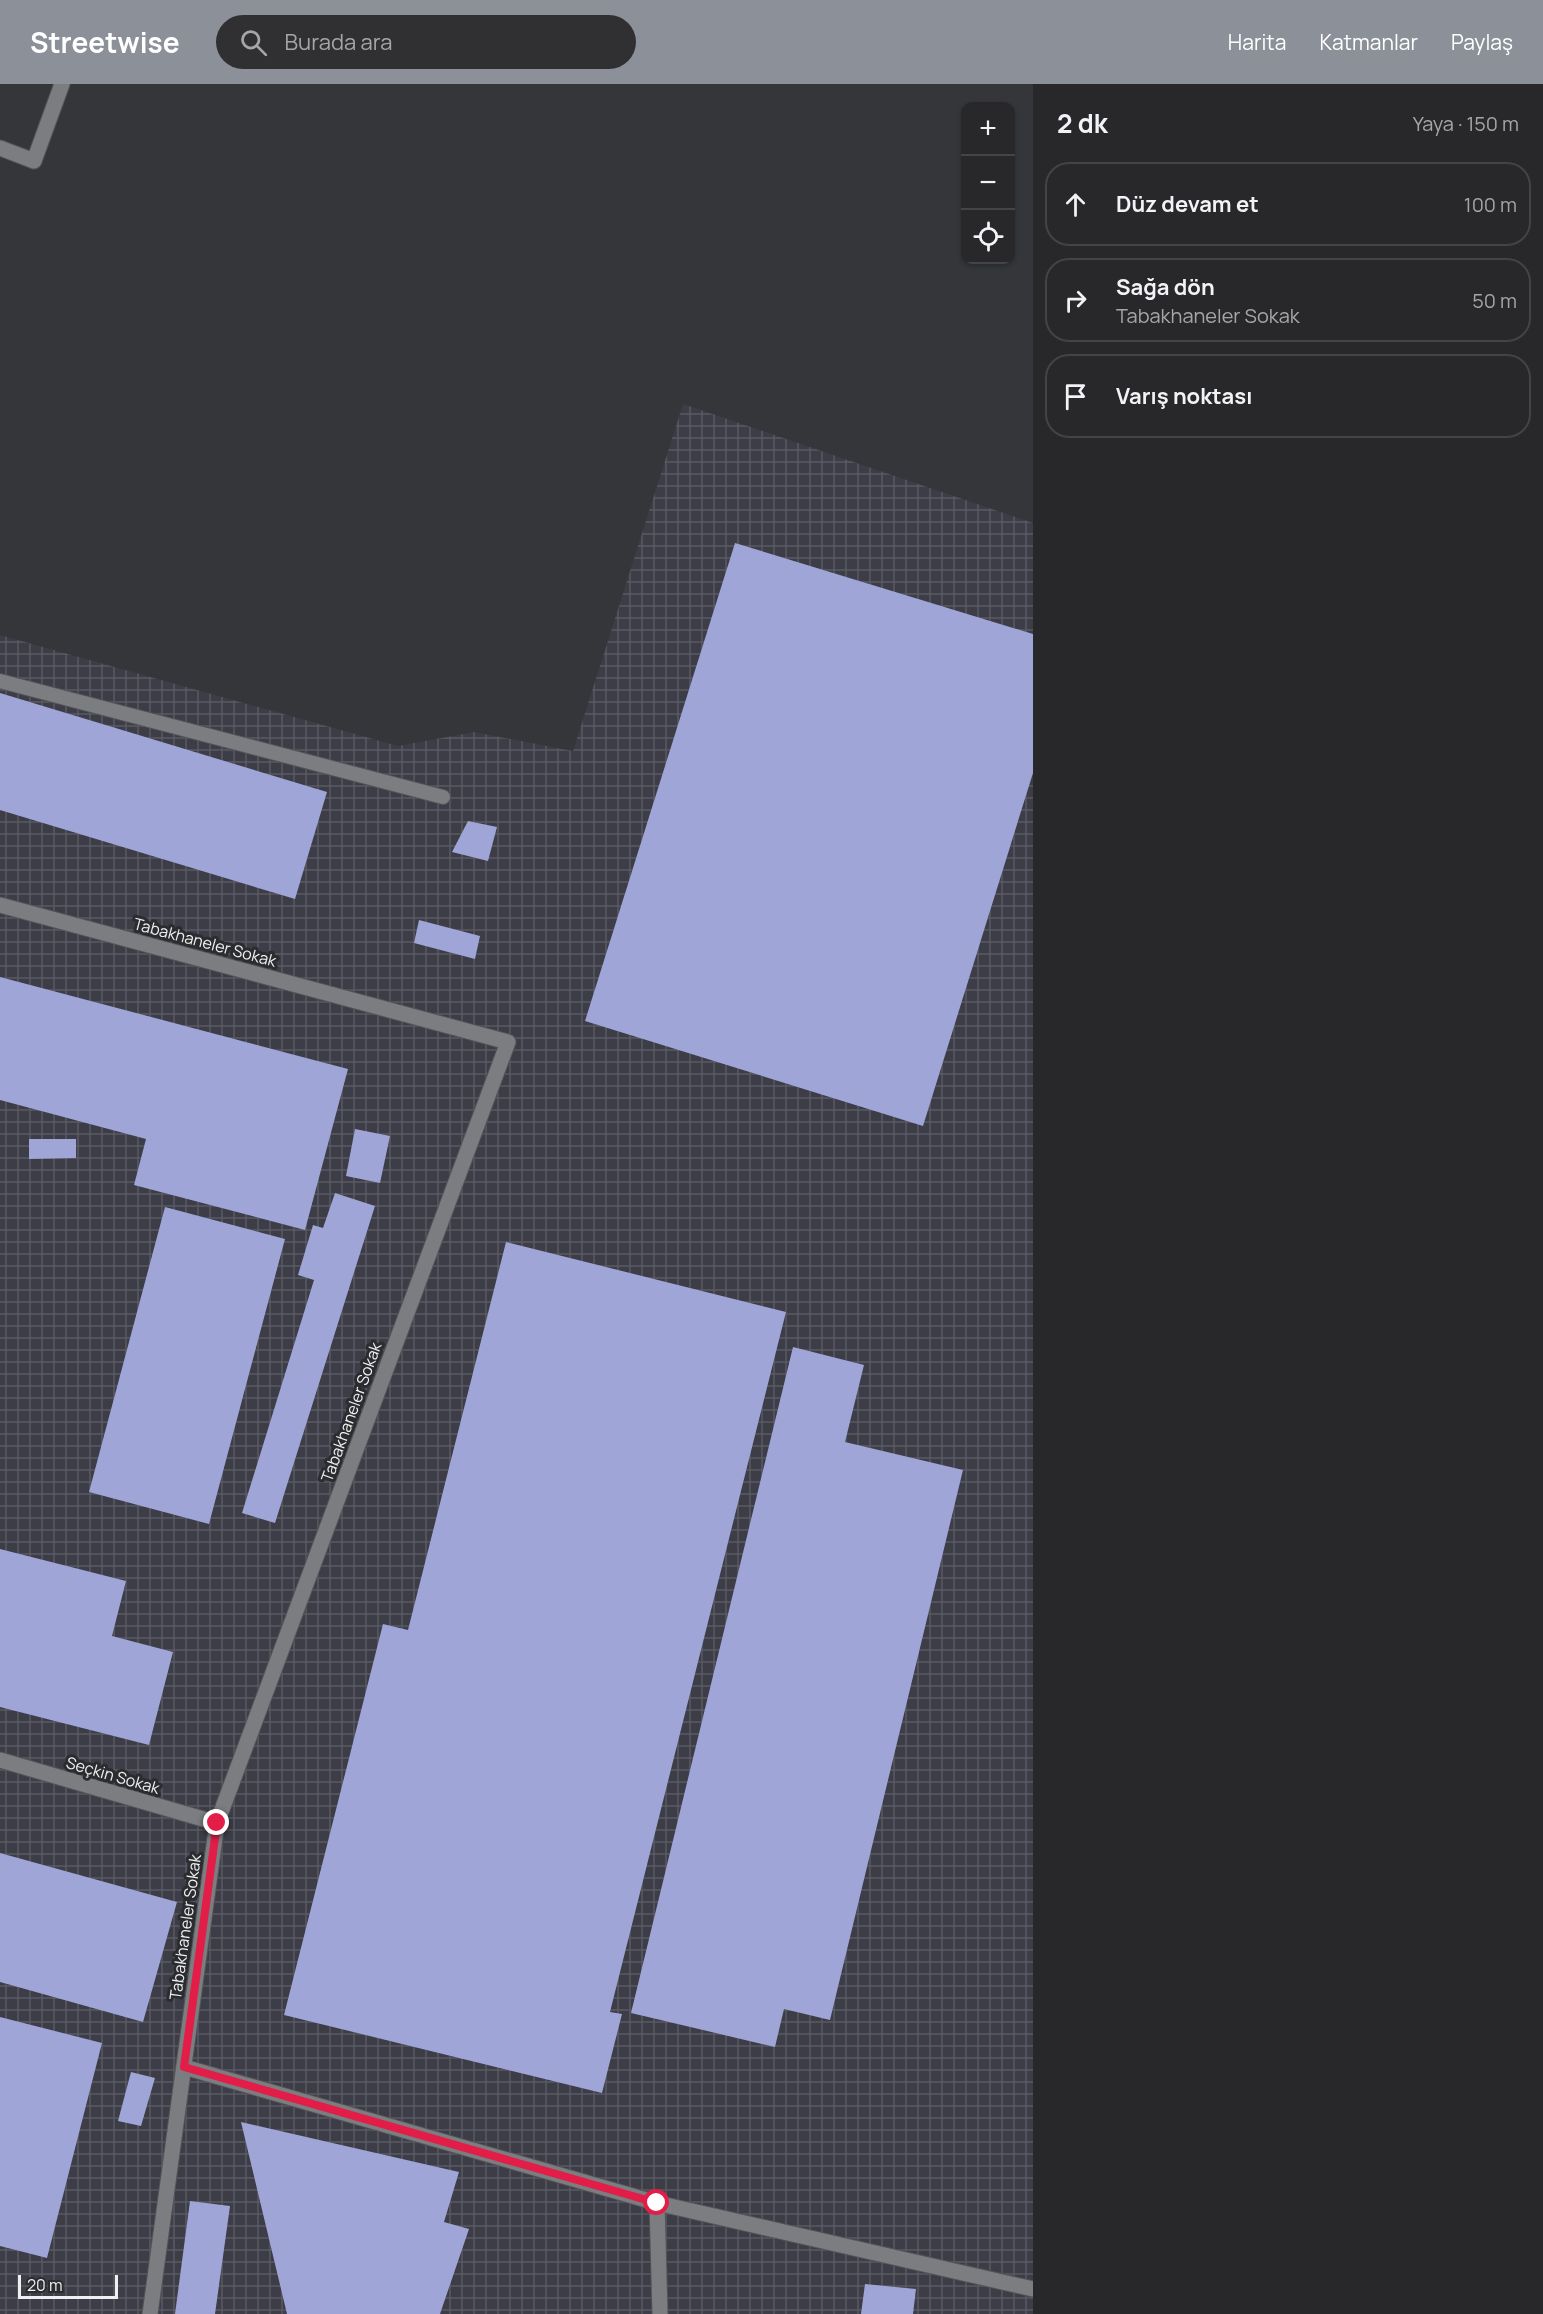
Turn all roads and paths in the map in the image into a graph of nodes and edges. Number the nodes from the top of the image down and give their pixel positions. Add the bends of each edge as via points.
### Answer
1 (62, 84) edge
2 (0, 148) edge
3 (0, 681) edge
4 (443, 797) dead end
5 (0, 905) edge
6 (0, 1760) edge
7 (217, 1823) junction
8 (184, 2067) junction
9 (657, 2203) junction
10 (1033, 2289) edge
11 (150, 2314) edge
12 (660, 2314) edge

1 - 2 street via 34,161
3 - 4 lane
5 - 7 street, Tabakhaneler Sokak via 508,1042
6 - 7 street, Seçkin Sokak
7 - 8 street, Tabakhaneler Sokak
8 - 9 street
8 - 11 street, Tabakhaneler Sokak
9 - 10 street
9 - 12 street

